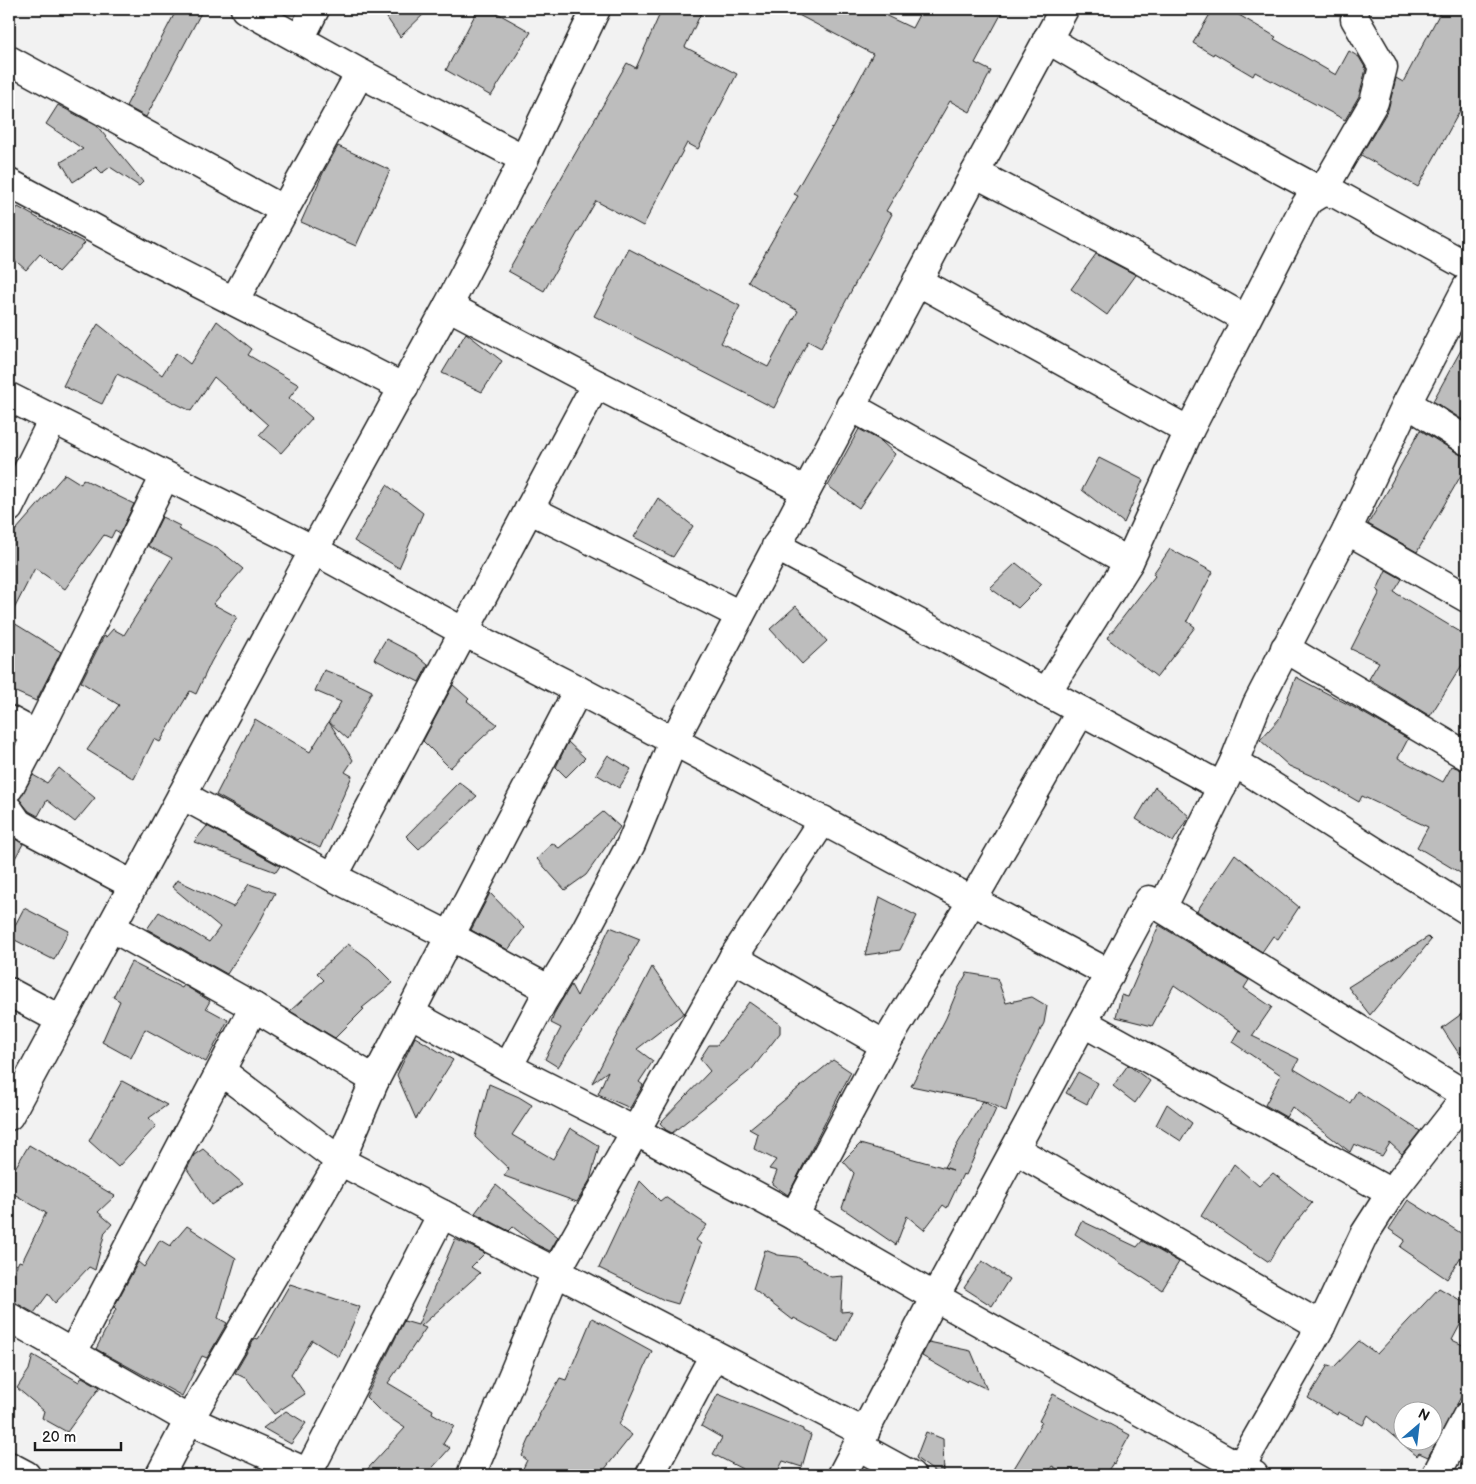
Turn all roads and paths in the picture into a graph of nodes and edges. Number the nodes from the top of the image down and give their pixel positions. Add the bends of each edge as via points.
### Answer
1 (245, 9) edge
2 (315, 9) edge
3 (596, 9) edge
4 (1064, 9) edge
5 (1355, 19) dead end
6 (300, 39) junction
7 (1047, 39) junction
8 (9, 60) edge
9 (360, 73) junction
10 (524, 159) junction
11 (975, 173) junction
12 (9, 183) edge
13 (1322, 192) junction
14 (284, 210) junction
15 (1467, 266) edge
16 (917, 281) junction
17 (1467, 287) edge
18 (234, 301) junction
19 (448, 306) junction
20 (1246, 319) junction
21 (596, 384) junction
22 (404, 388) junction
23 (9, 397) edge
24 (1407, 403) junction
25 (850, 406) junction
26 (53, 419) junction
27 (1189, 431) junction
28 (1467, 441) edge
29 (165, 476) junction
30 (806, 491) junction
31 (9, 508) edge
32 (529, 509) junction
33 (1347, 530) junction
34 (776, 546) junction
35 (314, 550) junction
36 (1128, 562) junction
37 (1467, 598) edge
38 (740, 615) junction
39 (464, 632) junction
40 (1285, 648) junction
41 (578, 690) junction
42 (1046, 693) junction
43 (1081, 712) junction
44 (9, 720) edge
45 (37, 735) junction
46 (673, 742) junction
47 (1467, 756) edge
48 (1234, 762) junction
49 (1222, 787) junction
50 (9, 788) edge
51 (182, 795) junction
52 (9, 810) edge
53 (823, 820) junction
54 (333, 877) junction
55 (133, 885) junction
56 (972, 901) junction
57 (1162, 908) junction
58 (1467, 910) edge
59 (111, 926) junction
60 (450, 936) junction
61 (733, 958) junction
62 (1110, 974) junction
63 (550, 990) junction
64 (9, 992) edge
65 (254, 1007) junction
66 (410, 1013) junction
67 (61, 1020) junction
68 (1084, 1023) junction
69 (885, 1045) junction
70 (508, 1067) junction
71 (221, 1071) junction
72 (375, 1080) junction
73 (1467, 1096) edge
74 (9, 1116) edge
75 (635, 1131) junction
76 (1016, 1150) junction
77 (340, 1161) junction
78 (1391, 1193) junction
79 (442, 1214) junction
80 (794, 1216) junction
81 (556, 1272) junction
82 (935, 1297) junction
83 (9, 1316) edge
84 (1321, 1326) junction
85 (73, 1352) junction
86 (714, 1355) junction
87 (1467, 1416) edge
88 (189, 1420) junction
89 (861, 1439) junction
90 (9, 1466) edge
91 (1247, 1472) edge
92 (311, 1474) edge
93 (26, 1475) edge
94 (160, 1475) edge
95 (471, 1475) edge
96 (650, 1475) edge
97 (842, 1475) edge
98 (911, 1475) edge
99 (1436, 1475) edge

1 - 6 street
2 - 6 street
3 - 10 street
4 - 7 street
5 - 13 street via 1384,67 1374,102
6 - 9 street
7 - 11 street
7 - 13 street
8 - 14 street
9 - 10 street
9 - 14 street
10 - 19 street
11 - 16 street
11 - 20 street
12 - 18 street
13 - 15 street via 1336,194
13 - 20 street via 1302,211
14 - 18 street
16 - 25 street
16 - 27 street
17 - 24 street
18 - 22 street
19 - 21 street
19 - 22 street
20 - 27 street
21 - 30 street
21 - 32 street
22 - 35 street
23 - 26 street
24 - 28 street
24 - 33 street
25 - 30 street
25 - 36 street
26 - 29 street
26 - 31 street
27 - 36 street
29 - 35 street
29 - 45 street
30 - 34 street
32 - 38 street
32 - 39 street
33 - 37 street
33 - 40 street
34 - 38 street
34 - 42 street
35 - 39 street
35 - 51 street
36 - 42 street
38 - 46 street
39 - 41 street
39 - 54 street
40 - 47 street
40 - 48 street via 1257,704
41 - 46 street
41 - 60 street
42 - 43 street
43 - 49 street
43 - 56 street
44 - 45 street
45 - 50 street
46 - 53 street
46 - 63 street via 631,844
48 - 49 street
48 - 58 street
49 - 57 street
51 - 54 street
51 - 55 street
52 - 55 street via 18,823
53 - 56 street
53 - 61 street
54 - 60 street
55 - 59 street
56 - 62 street
56 - 69 street
57 - 62 street via 1149,900
57 - 73 street
59 - 65 street
59 - 67 street
60 - 63 street
60 - 66 street
61 - 69 street
61 - 75 street
62 - 68 street
63 - 70 street
64 - 67 street
65 - 71 street
65 - 72 street
66 - 70 street
66 - 72 street
67 - 74 street
68 - 76 street
68 - 78 street
69 - 80 street
70 - 75 street
71 - 77 street
71 - 85 street
72 - 77 street
73 - 78 street
75 - 80 street
75 - 81 street
76 - 82 street
76 - 84 street
77 - 79 street
77 - 88 street
78 - 84 street via 1364,1235
79 - 81 street
79 - 92 street
80 - 82 street
81 - 86 street
81 - 95 street
82 - 89 street
82 - 91 street
83 - 85 street
84 - 91 street
85 - 88 street
86 - 89 street
86 - 96 street
87 - 99 street
88 - 92 street
88 - 94 street
89 - 97 street
89 - 98 street
90 - 93 street

